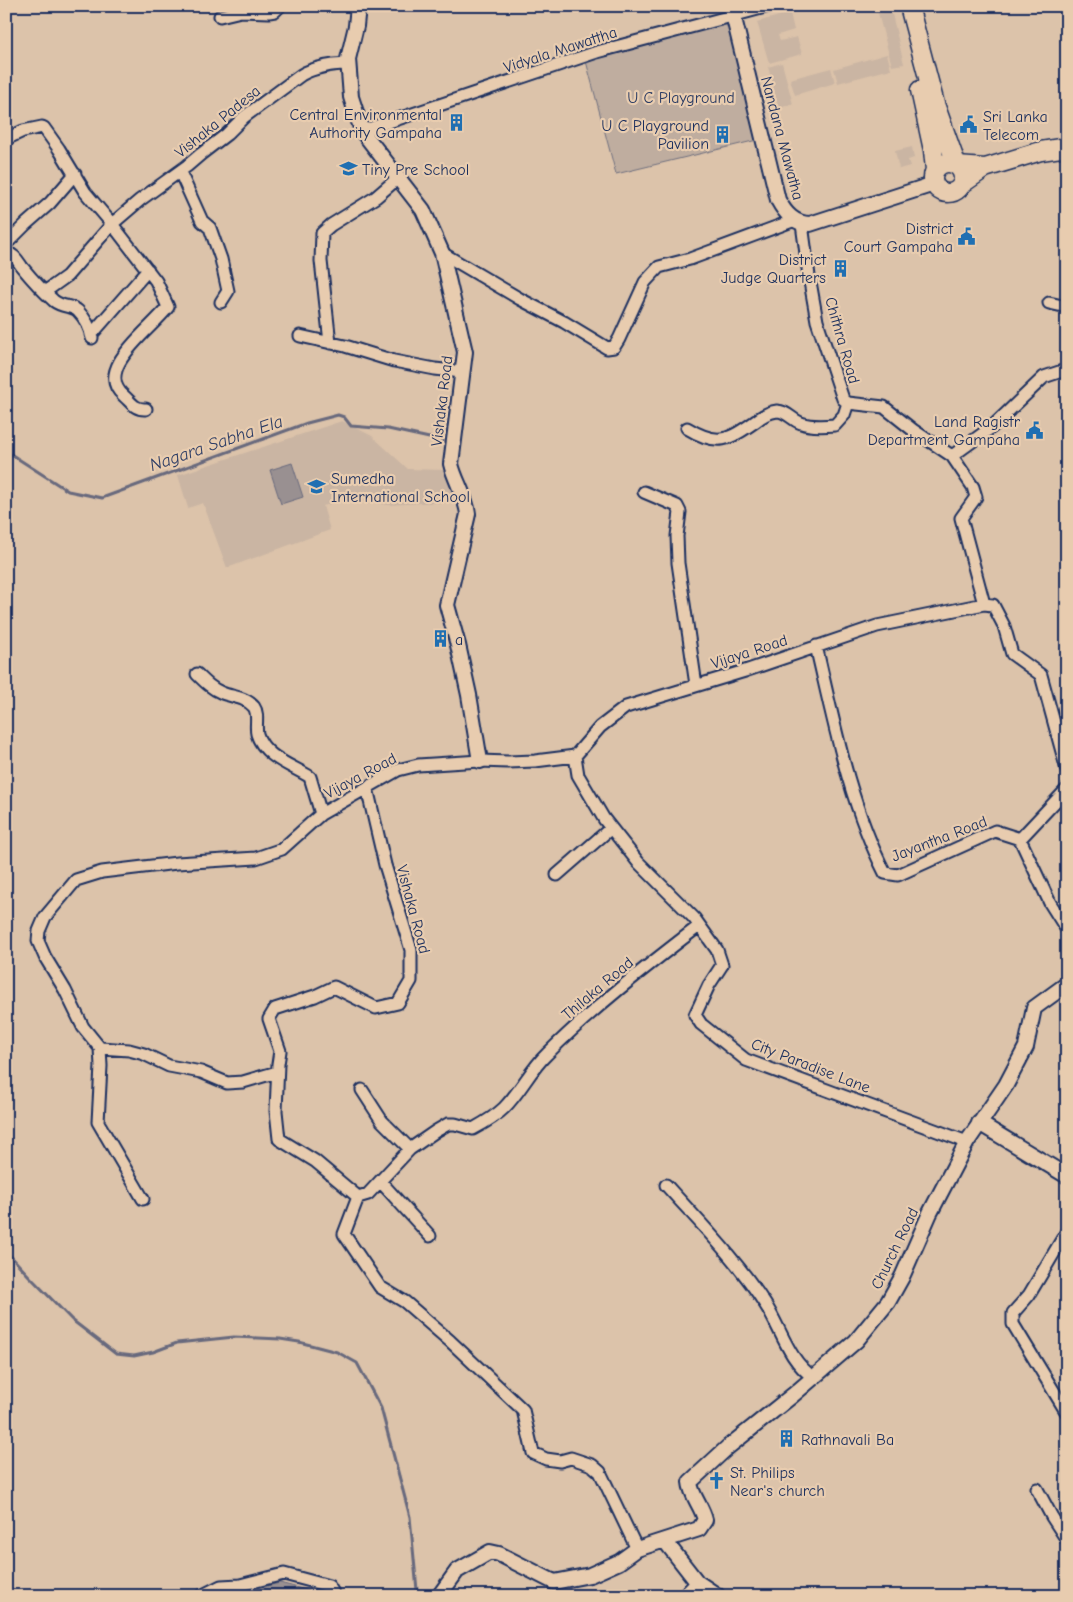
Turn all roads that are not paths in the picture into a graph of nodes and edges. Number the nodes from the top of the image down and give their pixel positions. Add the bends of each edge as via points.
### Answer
1 (280, 6) edge
2 (358, 6) edge
3 (769, 6) edge
4 (898, 6) edge
5 (909, 6) edge
6 (732, 11) edge
7 (220, 16) dead end
8 (911, 34) junction
9 (349, 66) junction
10 (362, 132) junction
11 (6, 139) edge
12 (1067, 147) edge
13 (957, 166) junction
14 (985, 168) junction
15 (180, 172) junction
16 (75, 174) junction
17 (934, 177) junction
18 (398, 178) junction
19 (962, 184) junction
20 (799, 222) junction
21 (112, 224) junction
22 (6, 244) edge
23 (6, 252) edge
24 (442, 253) junction
25 (148, 270) junction
26 (46, 291) junction
27 (220, 302) dead end
28 (1049, 303) dead end
29 (1067, 306) edge
30 (300, 336) dead end
31 (330, 342) junction
32 (1067, 371) edge
33 (462, 372) junction
34 (848, 403) junction
35 (146, 409) dead end
36 (687, 428) dead end
37 (952, 456) junction
38 (644, 492) dead end
39 (984, 604) junction
40 (816, 646) junction
41 (197, 674) dead end
42 (696, 685) junction
43 (574, 756) junction
44 (480, 761) junction
45 (1067, 770) edge
46 (367, 788) junction
47 (1067, 789) edge
48 (321, 814) junction
49 (611, 828) junction
50 (1020, 839) junction
51 (557, 875) dead end
52 (700, 926) junction
53 (1067, 930) edge
54 (1067, 984) edge
55 (100, 1048) junction
56 (277, 1072) junction
57 (362, 1090) dead end
58 (979, 1123) junction
59 (967, 1142) junction
60 (410, 1149) junction
61 (1067, 1176) edge
62 (380, 1181) junction
63 (666, 1185) dead end
64 (359, 1197) junction
65 (143, 1199) dead end
66 (1067, 1231) edge
67 (430, 1236) dead end
68 (813, 1377) junction
69 (1067, 1413) edge
70 (1037, 1489) dead end
71 (1067, 1540) edge
72 (664, 1541) junction
73 (637, 1549) junction
74 (697, 1582) junction
75 (201, 1596) edge
76 (335, 1596) edge
77 (439, 1596) edge
78 (683, 1596) edge
79 (718, 1596) edge

1 - 7 street via 275,11 241,11
2 - 9 street, Vishaka Road
3 - 6 street, Vidyala Mawattha
4 - 8 main road
5 - 8 main road
6 - 10 street, Vidyala Mawattha via 597,52
6 - 20 street, Nandana Mawatha via 778,200 786,214
8 - 13 main road
8 - 17 main road via 933,150
9 - 10 street, Vishaka Road via 351,97
9 - 15 street, Vishaka Padesa via 341,64 308,70 244,117
10 - 18 street, Vishaka Road
11 - 16 street via 42,126
12 - 14 main road via 1041,151
13 - 14 main road
13 - 17 main road via 947,163 938,166
13 - 19 main road via 962,174
14 - 19 main road
15 - 21 street, Vishaka Padesa
15 - 27 street via 202,221 210,228 222,260 228,291
16 - 21 street via 85,192
16 - 22 street via 50,203
17 - 19 main road via 940,191 954,192
17 - 20 street via 810,224
18 - 24 street, Vishaka Road via 423,210
18 - 31 street via 322,233 321,261
20 - 24 street via 659,267 645,282 614,347 607,348
20 - 34 street, Chithra Road via 817,321 843,399
21 - 25 street
21 - 26 street, Vishaka Padesa via 67,276
23 - 26 street via 12,254
24 - 33 street, Vishaka Road via 465,352
25 - 26 street via 91,336 84,318 76,309 59,305
25 - 35 street via 168,307 114,370 118,392 136,408
28 - 29 street
30 - 31 street
31 - 33 street via 394,361
32 - 37 street via 1044,377 992,427
33 - 44 street, Vishaka Road via 451,464 468,514 447,605 469,695
34 - 36 street via 844,415 835,424 800,423 778,411 764,415 730,438 718,440 698,435
34 - 37 street via 884,406
37 - 39 street via 976,497 962,518
38 - 42 street via 678,506 680,512 678,562
39 - 40 street, Vijaya Road via 877,626
39 - 45 street via 993,605 1004,626 1012,654 1040,675
40 - 42 street, Vijaya Road
40 - 50 street, Jayantha Road via 843,758 871,845 885,873 898,875 995,831
41 - 48 street via 208,685 241,698 254,707 262,746 310,777
42 - 43 street, Vijaya Road via 626,707 600,727
43 - 44 street, Vijaya Road via 554,760
43 - 49 street via 578,774
44 - 46 street, Vijaya Road via 418,765 398,770
46 - 48 street, Vijaya Road
46 - 56 street, Vishaka Road via 384,866 411,950 411,980 398,1003 376,1008 334,987 274,1009 269,1019 280,1051
47 - 50 street
48 - 55 street, Vijaya Road via 282,849 256,858 102,872 76,880 45,917 38,941 84,1027
49 - 51 street
49 - 52 street via 638,862
50 - 53 street via 1050,903
52 - 59 street, City Paradise Lane via 717,950 722,965 695,1015 701,1024 746,1060
52 - 60 street, Thilaka Road via 571,1030 532,1070 523,1086 494,1118 473,1129 448,1124
54 - 58 street, Church Road via 1034,1008 1026,1046 1006,1085
55 - 56 street via 144,1054 169,1066 201,1072 227,1083
55 - 65 street via 98,1122
56 - 64 street, Vishaka Road via 279,1138 315,1161
57 - 60 street via 382,1121
58 - 59 street, Church Road
58 - 61 street
59 - 68 street, Church Road via 888,1302 856,1340
60 - 62 street, Thilaka Road
62 - 64 street, Thilaka Road via 368,1194
62 - 67 street
63 - 68 street via 722,1246 765,1304 799,1364
64 - 73 street via 344,1234 380,1287 411,1307 523,1410 533,1453 560,1461 571,1458 592,1465 600,1472
66 - 69 street via 1029,1295 1013,1314 1012,1324
68 - 72 street, Church Road via 697,1474 690,1482 690,1488 704,1512 703,1525
70 - 71 street
72 - 73 street, Church Road
72 - 74 street
73 - 77 street, Church Road via 619,1562 590,1574 554,1582 490,1552 457,1571
74 - 78 street
74 - 79 street
75 - 76 street via 221,1586 258,1582 284,1574 329,1586

